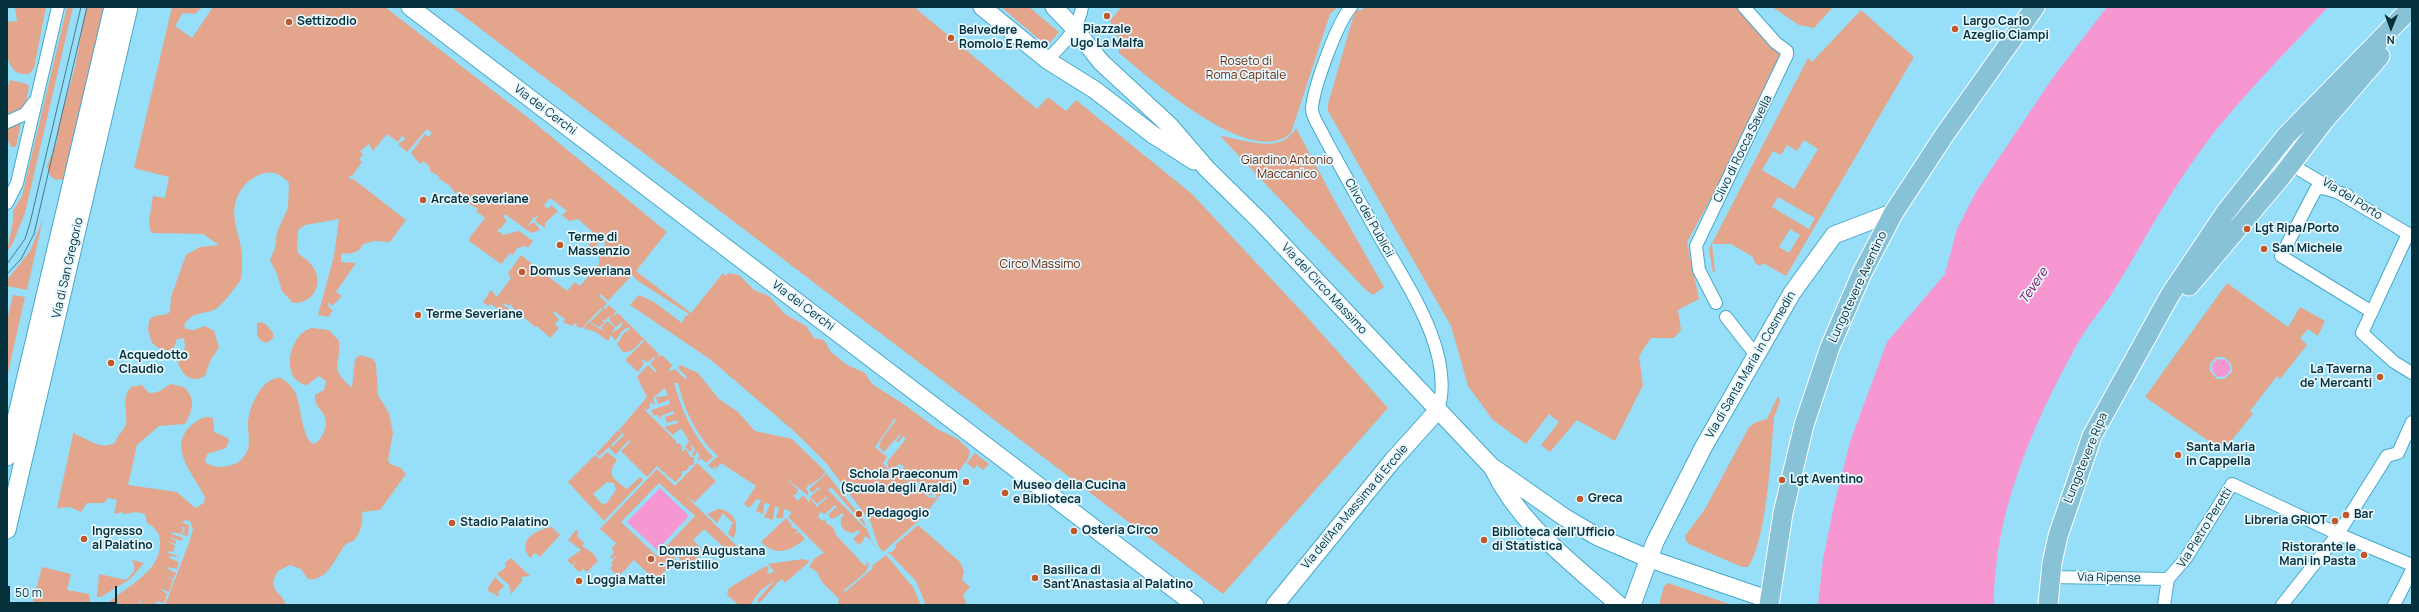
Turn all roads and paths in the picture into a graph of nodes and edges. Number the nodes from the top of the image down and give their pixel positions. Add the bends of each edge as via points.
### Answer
1 (58, 7) edge
2 (113, 7) edge
3 (129, 7) edge
4 (410, 7) edge
5 (982, 7) edge
6 (1054, 7) edge
7 (1082, 7) edge
8 (1351, 7) edge
9 (1744, 7) edge
10 (2035, 7) edge
11 (2412, 7) edge
12 (2412, 22) edge
13 (1074, 28) junction
14 (1047, 60) junction
15 (39, 95) junction
16 (7, 122) edge
17 (2290, 164) junction
18 (1207, 169) junction
19 (2347, 195) junction
20 (7, 203) edge
21 (1894, 212) junction
22 (2410, 235) edge
23 (1716, 303) dead end
24 (2372, 312) junction
25 (1726, 317) dead end
26 (2156, 323) junction
27 (1755, 354) junction
28 (2412, 373) edge
29 (1438, 410) junction
30 (2412, 422) edge
31 (7, 457) edge
32 (1491, 466) junction
33 (7, 530) edge
34 (2338, 534) junction
35 (1647, 558) junction
36 (2412, 565) edge
37 (2412, 570) edge
38 (2050, 577) junction
39 (2168, 579) junction
40 (1770, 603) edge
41 (1195, 605) edge
42 (1275, 605) edge
43 (1619, 605) edge
44 (1632, 605) edge
45 (2048, 605) edge
46 (2164, 605) edge
47 (2282, 605) edge
48 (2394, 605) edge

1 - 15 street
2 - 31 main road, Via di San Gregorio
3 - 33 main road, Via di San Gregorio
4 - 41 main road, Via dei Cerchi
5 - 14 main road, Via del Circo Massimo
6 - 13 main road, Via del Circo Massimo
7 - 13 street
8 - 29 street, Clivo dei Publicii via 1335,34 1312,110 1318,126 1429,330 1441,375 1442,392
9 - 23 street, Clivo di Rocca Savella via 1776,43 1787,51 1787,55 1696,246 1699,270
10 - 21 main road, Lungotevere Aventino via 1945,134
11 - 26 main road, Lungotevere Ripa via 2317,102 2272,154 2225,213 2170,296
12 - 17 main road, Lungotevere Ripa via 2370,66
13 - 14 street
13 - 18 main road, Via del Circo Massimo via 1101,62 1170,126
14 - 18 main road, Via del Circo Massimo via 1095,90 1152,134
15 - 16 street via 25,114
15 - 20 street via 16,188
17 - 19 street, Via del Porto
17 - 26 main road, Lungotevere Ripa
18 - 29 main road, Via del Circo Massimo via 1274,235
19 - 22 street, Via del Porto
19 - 24 street via 2323,188 2316,189 2281,256
21 - 27 main road, Via di Santa Maria in Cosmedin via 1834,235 1788,298
21 - 40 main road, Lungotevere Aventino via 1862,273 1830,348 1813,397 1783,513
22 - 24 street
24 - 28 street via 2362,333 2394,362
25 - 27 street
26 - 38 main road, Lungotevere Ripa via 2092,436 2058,536
27 - 35 main road, Via di Santa Maria in Cosmedin via 1704,446
29 - 32 main road, Via del Circo Massimo
29 - 42 main road, Via dell'Ara Massima di Ercole via 1401,451
30 - 34 street via 2398,453 2387,456
32 - 35 main road via 1574,524
32 - 43 main road via 1509,498 1530,526
34 - 36 street
34 - 39 street, Via Pietro Peretti via 2232,484 2183,564
34 - 47 street
35 - 40 main road
35 - 44 main road, Via di Santa Maria in Cosmedin
37 - 48 street
38 - 39 street, Via Ripense
38 - 45 main road, Lungotevere Ripa
39 - 46 street, Via Pietro Peretti

